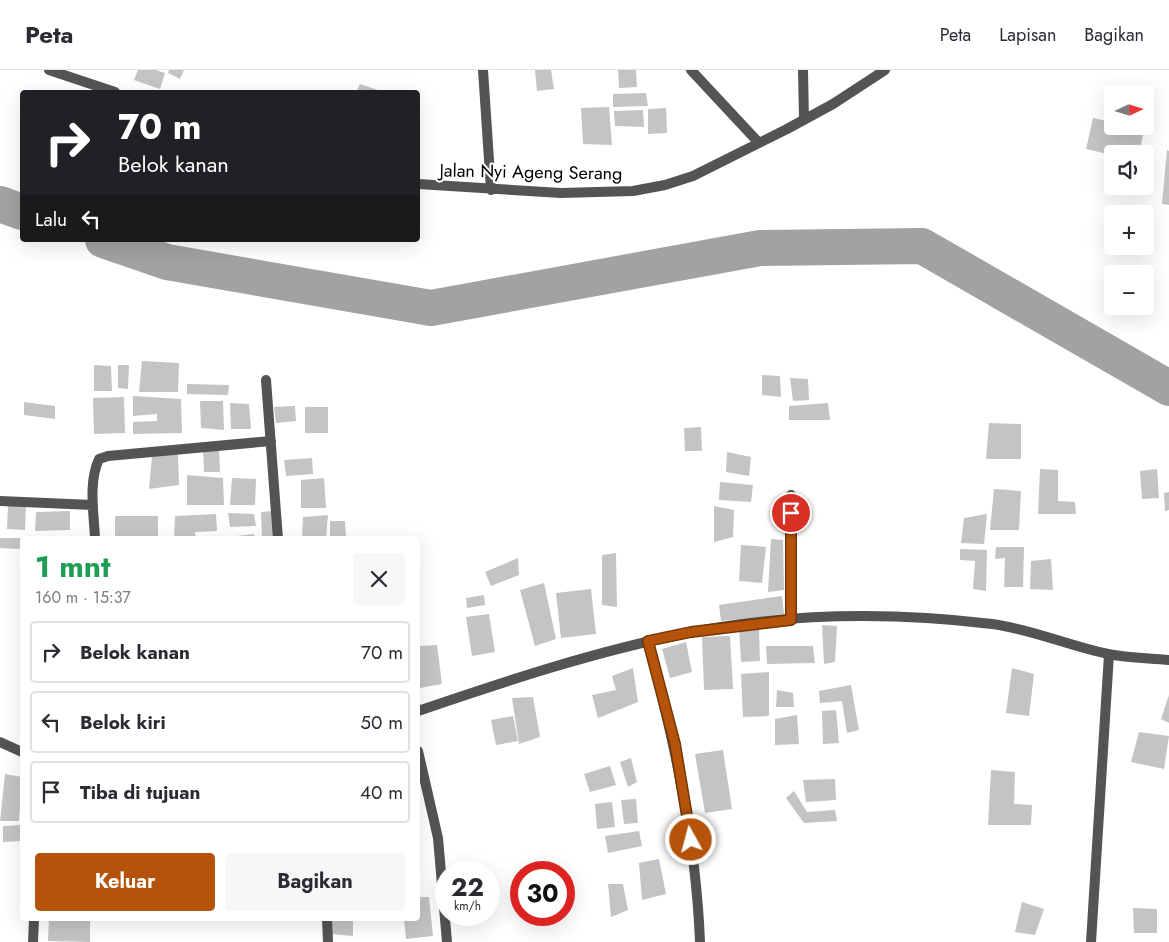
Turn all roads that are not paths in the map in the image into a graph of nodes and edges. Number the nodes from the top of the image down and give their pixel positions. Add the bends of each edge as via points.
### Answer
1 (483, 70) edge
2 (691, 70) edge
3 (803, 70) edge
4 (885, 70) edge
5 (52, 71) edge
6 (109, 90) edge
7 (804, 120) junction
8 (759, 143) junction
9 (420, 184) edge
10 (491, 190) junction
11 (266, 380) dead end
12 (270, 441) junction
13 (791, 495) dead end
14 (0, 501) edge
15 (93, 505) junction
16 (95, 536) edge
17 (278, 536) edge
18 (791, 620) junction
19 (648, 641) junction
20 (1109, 654) junction
21 (1169, 660) edge
22 (420, 710) edge
23 (0, 742) edge
24 (20, 751) edge
25 (420, 760) edge
26 (34, 921) edge
27 (326, 921) edge
28 (33, 942) edge
29 (328, 942) edge
30 (447, 942) edge
31 (700, 942) edge
32 (1091, 942) edge

1 - 10 street
2 - 8 street
3 - 7 street
4 - 7 street, Jalan Nyi Ageng Serang
5 - 6 street
7 - 8 street, Jalan Nyi Ageng Serang
8 - 10 street, Jalan Nyi Ageng Serang via 693,176 665,186 633,191 560,193
9 - 10 street, Jalan Nyi Ageng Serang
11 - 12 street
12 - 15 street via 99,459 95,468
12 - 17 street
13 - 18 street
14 - 15 street
15 - 16 street
18 - 19 street via 691,632
18 - 20 street via 837,616 893,617 994,624
19 - 22 street via 523,675
19 - 31 street via 675,744 689,822
20 - 21 street
20 - 32 street
23 - 24 street
25 - 30 street via 438,838
26 - 28 street
27 - 29 street

